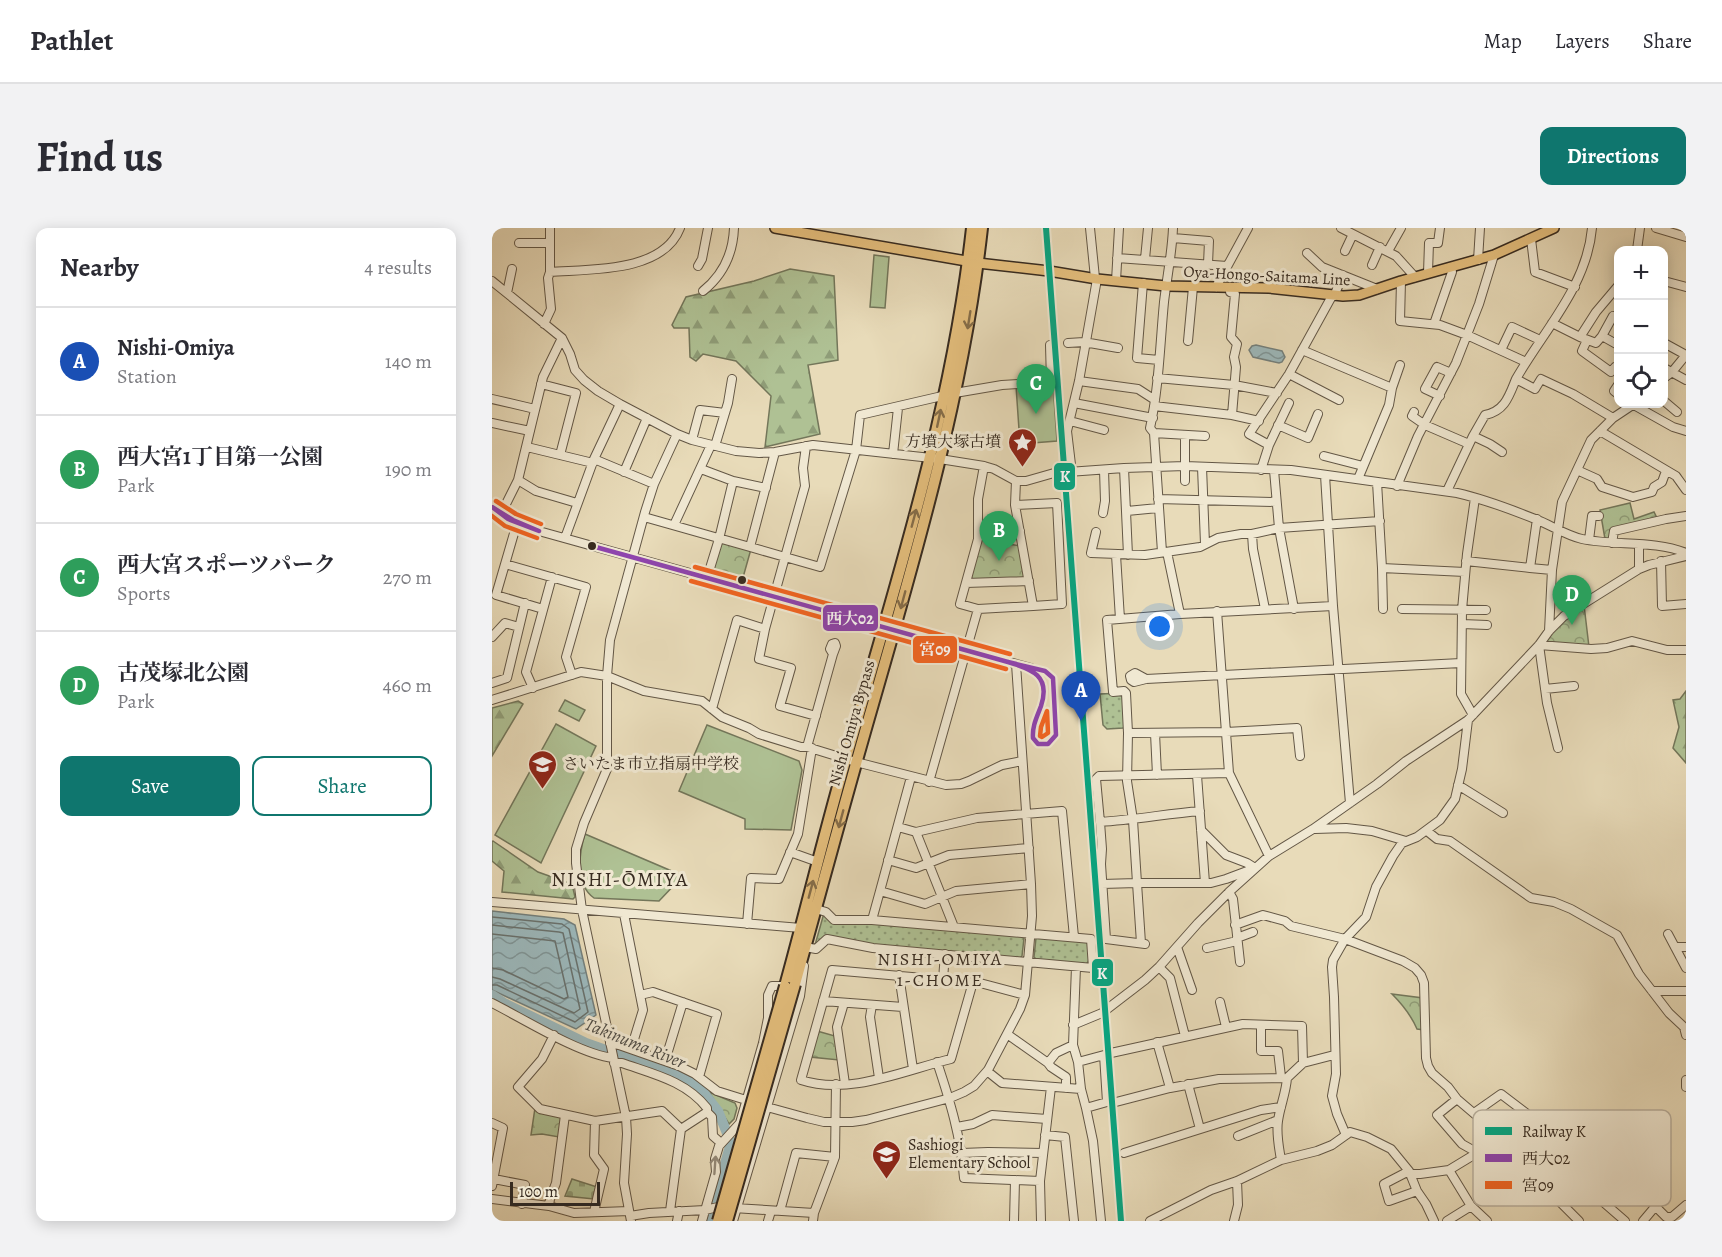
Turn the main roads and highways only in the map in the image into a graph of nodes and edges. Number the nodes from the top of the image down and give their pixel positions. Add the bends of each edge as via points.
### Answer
1 (775, 228) edge
2 (972, 228) edge
3 (982, 228) edge
4 (1554, 228) edge
5 (973, 262) junction
6 (935, 459) junction
7 (851, 761) junction
8 (790, 985) junction
9 (718, 1221) edge
10 (727, 1221) edge

1 - 5 main road, Oya-Hongo-Saitama Line
2 - 5 highway, Nishi Omiya Bypass
3 - 5 highway, Nishi Omiya Bypass
4 - 5 main road, Oya-Hongo-Saitama Line via 1494,255 1359,295 1166,286
6 -> 5 highway, Nishi Omiya Bypass via 944,396
5 -> 6 highway, Nishi Omiya Bypass via 956,393
6 - 7 highway, Nishi Omiya Bypass
8 -> 7 highway, Nishi Omiya Bypass via 818,862
7 -> 8 highway, Nishi Omiya Bypass via 816,909
8 - 9 highway, Nishi Omiya Bypass, bridge
8 - 10 highway, Nishi Omiya Bypass, bridge

